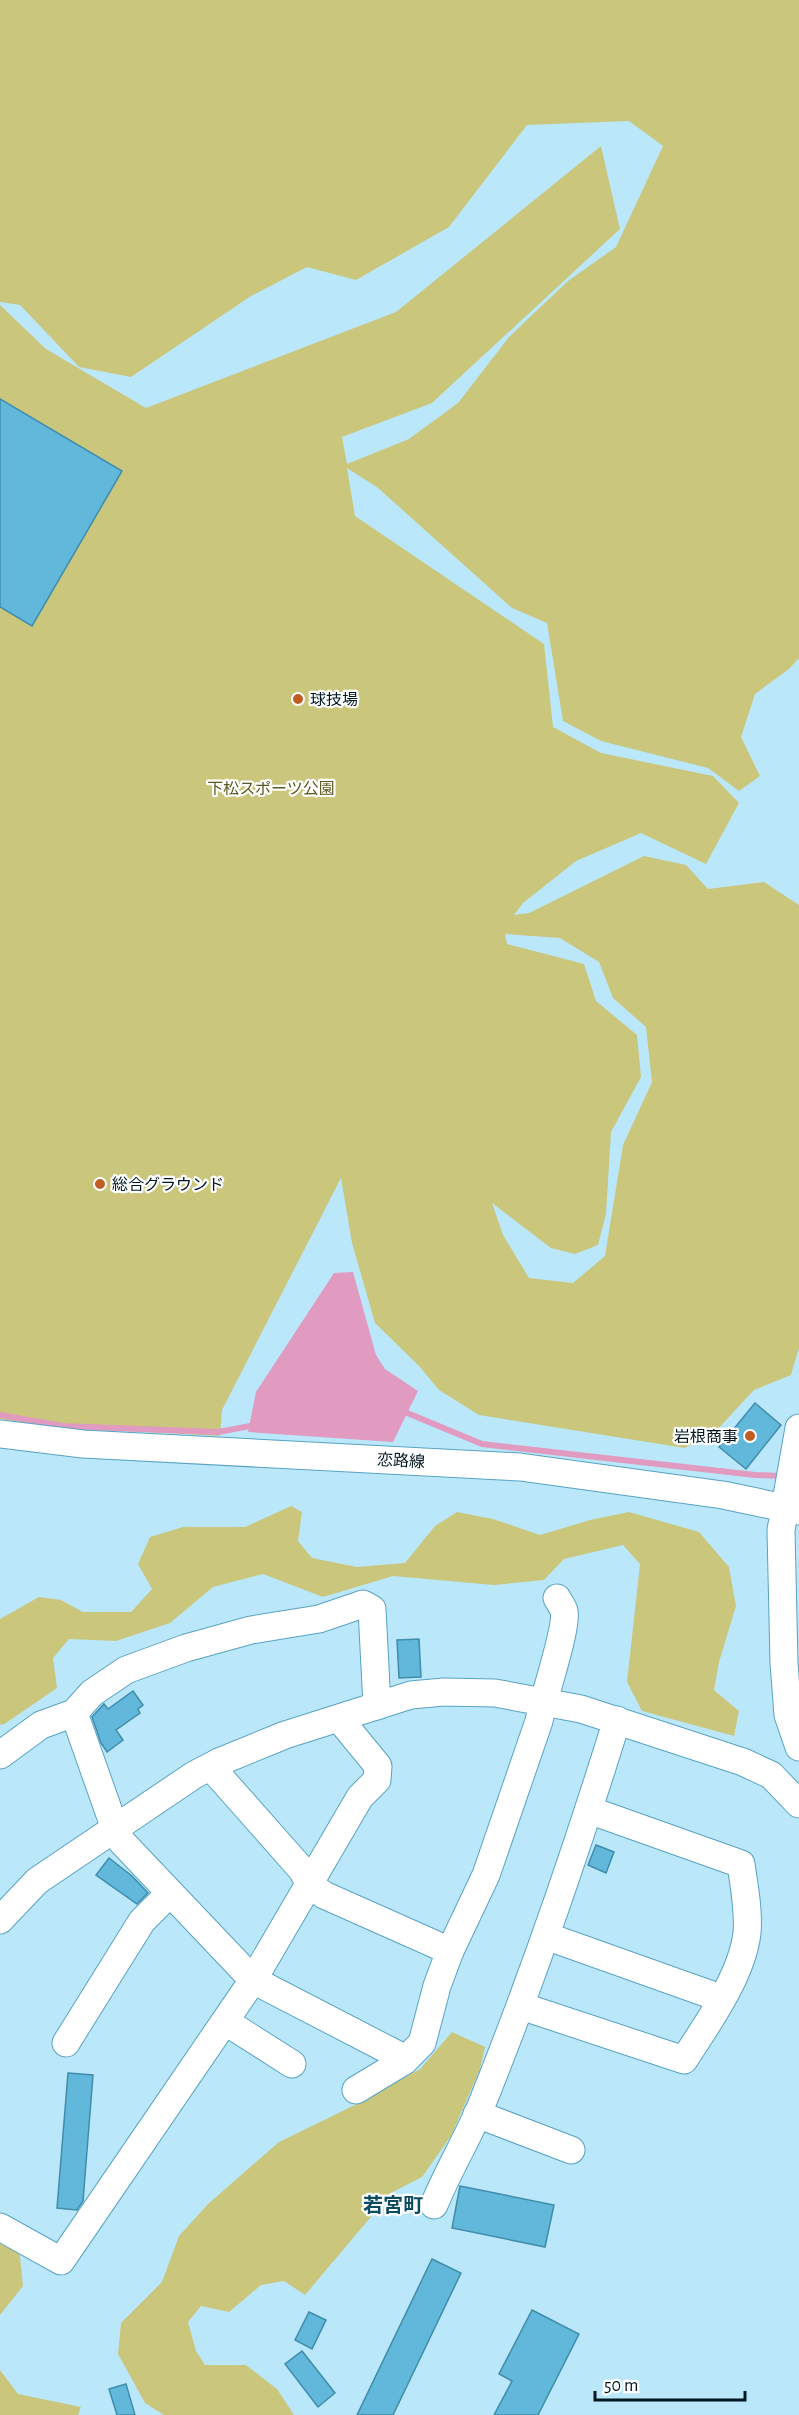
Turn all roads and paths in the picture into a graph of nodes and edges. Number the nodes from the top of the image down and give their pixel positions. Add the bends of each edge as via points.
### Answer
1 (799, 1428) edge
2 (0, 1434) edge
3 (791, 1510) edge
4 (557, 1598) dead end
5 (543, 1702) junction
6 (377, 1706) junction
7 (74, 1713) junction
8 (343, 1718) junction
9 (617, 1720) junction
10 (799, 1747) edge
11 (0, 1755) edge
12 (219, 1762) junction
13 (799, 1804) edge
14 (589, 1810) junction
15 (115, 1829) junction
16 (310, 1885) junction
17 (170, 1893) junction
18 (0, 1920) edge
19 (546, 1936) junction
20 (450, 1951) junction
21 (253, 1980) junction
22 (721, 2000) junction
23 (521, 2006) junction
24 (226, 2022) junction
25 (66, 2043) dead end
26 (404, 2061) junction
27 (292, 2064) dead end
28 (356, 2090) dead end
29 (477, 2114) junction
30 (572, 2150) dead end
31 (434, 2205) dead end
32 (0, 2227) edge

1 - 3 street
2 - 3 street, 恋路線 via 83,1444 520,1467 723,1495
3 - 10 street via 781,1570 784,1663 788,1715
4 - 5 street via 564,1612 561,1638
5 - 6 street via 495,1693 444,1692 411,1695
5 - 9 street
5 - 20 street via 486,1875
6 - 7 street via 372,1609 363,1604 319,1619 251,1630 186,1648 126,1670 92,1693
6 - 8 street
7 - 11 street via 40,1725
7 - 15 street
8 - 12 street via 285,1735
8 - 16 street via 378,1766 377,1780 360,1797
9 - 13 street via 743,1762 771,1775
9 - 14 street
12 - 15 street
12 - 16 street via 218,1775 302,1870
14 - 19 street
14 - 22 street via 741,1864 747,1932 741,1957
15 - 17 street via 122,1842
15 - 18 street via 37,1881
16 - 20 street via 324,1895
16 - 21 street
17 - 21 street
17 - 25 street via 142,1921
19 - 22 street
19 - 23 street
20 - 26 street via 422,2043
21 - 24 street
21 - 26 street
22 - 23 street via 684,2060
23 - 29 street
24 - 27 street
24 - 32 street via 61,2261
26 - 28 street
29 - 30 street
29 - 31 street

